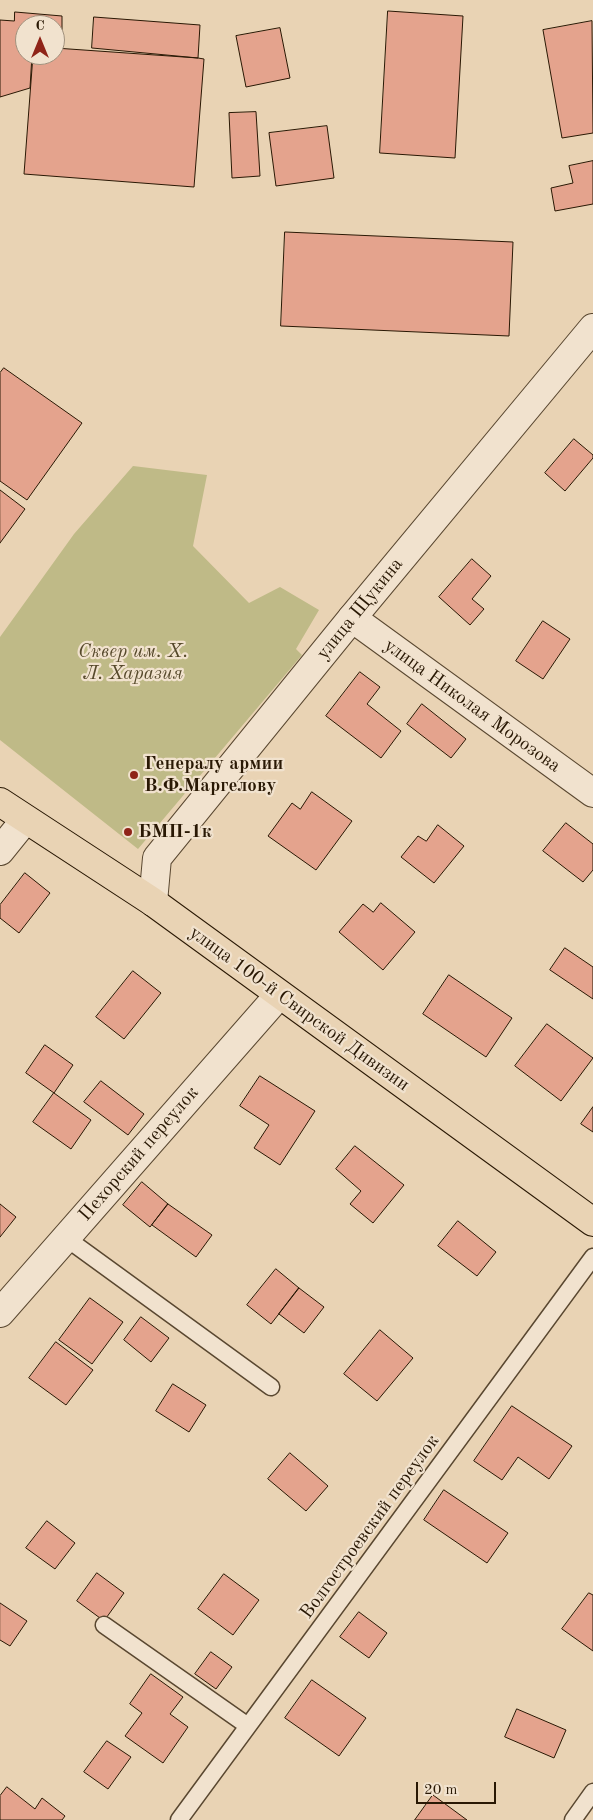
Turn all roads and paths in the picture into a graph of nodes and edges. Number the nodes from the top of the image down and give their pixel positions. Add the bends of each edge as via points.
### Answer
1 (593, 328) edge
2 (352, 618) junction
3 (593, 793) edge
4 (0, 802) edge
5 (25, 820) junction
6 (0, 851) edge
7 (153, 902) junction
8 (279, 995) junction
9 (593, 1222) edge
10 (66, 1238) junction
11 (593, 1258) edge
12 (0, 1313) edge
13 (271, 1386) dead end
14 (104, 1625) dead end
15 (248, 1726) junction
16 (593, 1792) edge
17 (179, 1820) edge
18 (573, 1820) edge

1 - 2 street, улица Щукина
2 - 3 street, улица Николая Морозова
2 - 7 street, улица Щукина via 157,858
4 - 5 main road, улица 100-й Свирской Дивизии
5 - 6 street
5 - 7 main road, улица 100-й Свирской Дивизии
7 - 8 main road, улица 100-й Свирской Дивизии
8 - 9 main road, улица 100-й Свирской Дивизии
8 - 10 street, Пехорский переулок
10 - 12 street, Пехорский переулок
10 - 13 lane
11 - 15 lane, Волгостроевский переулок
14 - 15 lane
15 - 17 lane, Волгостроевский переулок
16 - 18 lane

